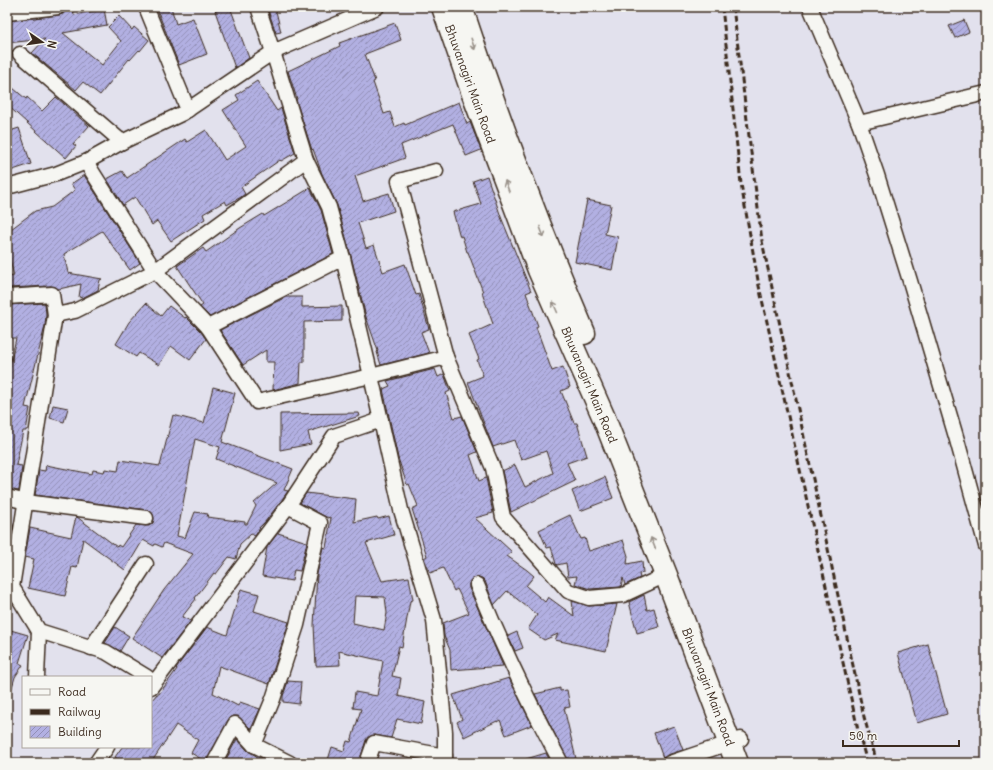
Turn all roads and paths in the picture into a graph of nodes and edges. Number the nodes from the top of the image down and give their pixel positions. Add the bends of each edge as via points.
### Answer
1 (58, 7) edge
2 (146, 7) edge
3 (258, 7) edge
4 (377, 7) edge
5 (443, 7) edge
6 (461, 7) edge
7 (810, 7) edge
8 (7, 13) edge
9 (273, 52) junction
10 (20, 54) dead end
11 (986, 93) edge
12 (188, 110) junction
13 (859, 123) junction
14 (122, 142) junction
15 (306, 160) junction
16 (86, 162) junction
17 (436, 171) dead end
18 (7, 188) edge
19 (343, 258) junction
20 (155, 271) junction
21 (7, 297) edge
22 (55, 315) junction
23 (208, 327) junction
24 (446, 357) junction
25 (371, 376) junction
26 (381, 420) junction
27 (7, 497) edge
28 (26, 502) junction
29 (288, 506) junction
30 (146, 518) dead end
31 (986, 546) edge
32 (146, 564) dead end
33 (666, 575) junction
34 (477, 585) dead end
35 (9, 590) edge
36 (39, 631) junction
37 (91, 648) junction
38 (37, 676) edge
39 (143, 676) edge
40 (152, 680) edge
41 (254, 745) junction
42 (106, 748) edge
43 (736, 748) edge
44 (445, 759) edge
45 (96, 763) edge
46 (214, 763) edge
47 (290, 763) edge
48 (367, 763) edge
49 (561, 763) edge
50 (670, 763) edge
51 (751, 763) edge

1 - 8 street
2 - 12 street
3 - 9 street
4 - 9 street
33 -> 5 main road, Bhuvanagiri Main Road via 604,418 539,270
6 -> 43 main road, Bhuvanagiri Main Road via 531,204 640,469
7 - 13 street
9 - 12 street
9 - 15 street
10 - 14 street
11 - 13 street
12 - 14 street
13 - 31 street via 910,281
14 - 16 street
15 - 19 street via 329,207
15 - 20 street
16 - 18 street via 56,174
16 - 20 street
17 - 24 street via 399,181
19 - 23 street
19 - 25 street
20 - 22 street via 75,311
20 - 23 street
21 - 22 street via 52,294
22 - 28 street
23 - 25 street via 257,402
24 - 25 street
24 - 33 street via 493,468 503,516 568,590 589,598 623,595
25 - 26 street
26 - 29 street via 334,436
26 - 44 street via 401,510 434,620 445,732
27 - 28 street
28 - 30 street
28 - 35 street
29 - 40 street
29 - 41 street via 320,523 297,625 273,699
32 - 37 street
33 - 43 main road, Bhuvanagiri Main Road
34 - 49 street via 499,639
35 - 36 street
36 - 37 street
36 - 38 street
37 - 39 street via 106,652
41 - 46 street via 235,724
41 - 47 street
42 - 45 street
43 - 50 street
43 - 51 main road, Bhuvanagiri Main Road
44 - 48 street via 374,743

